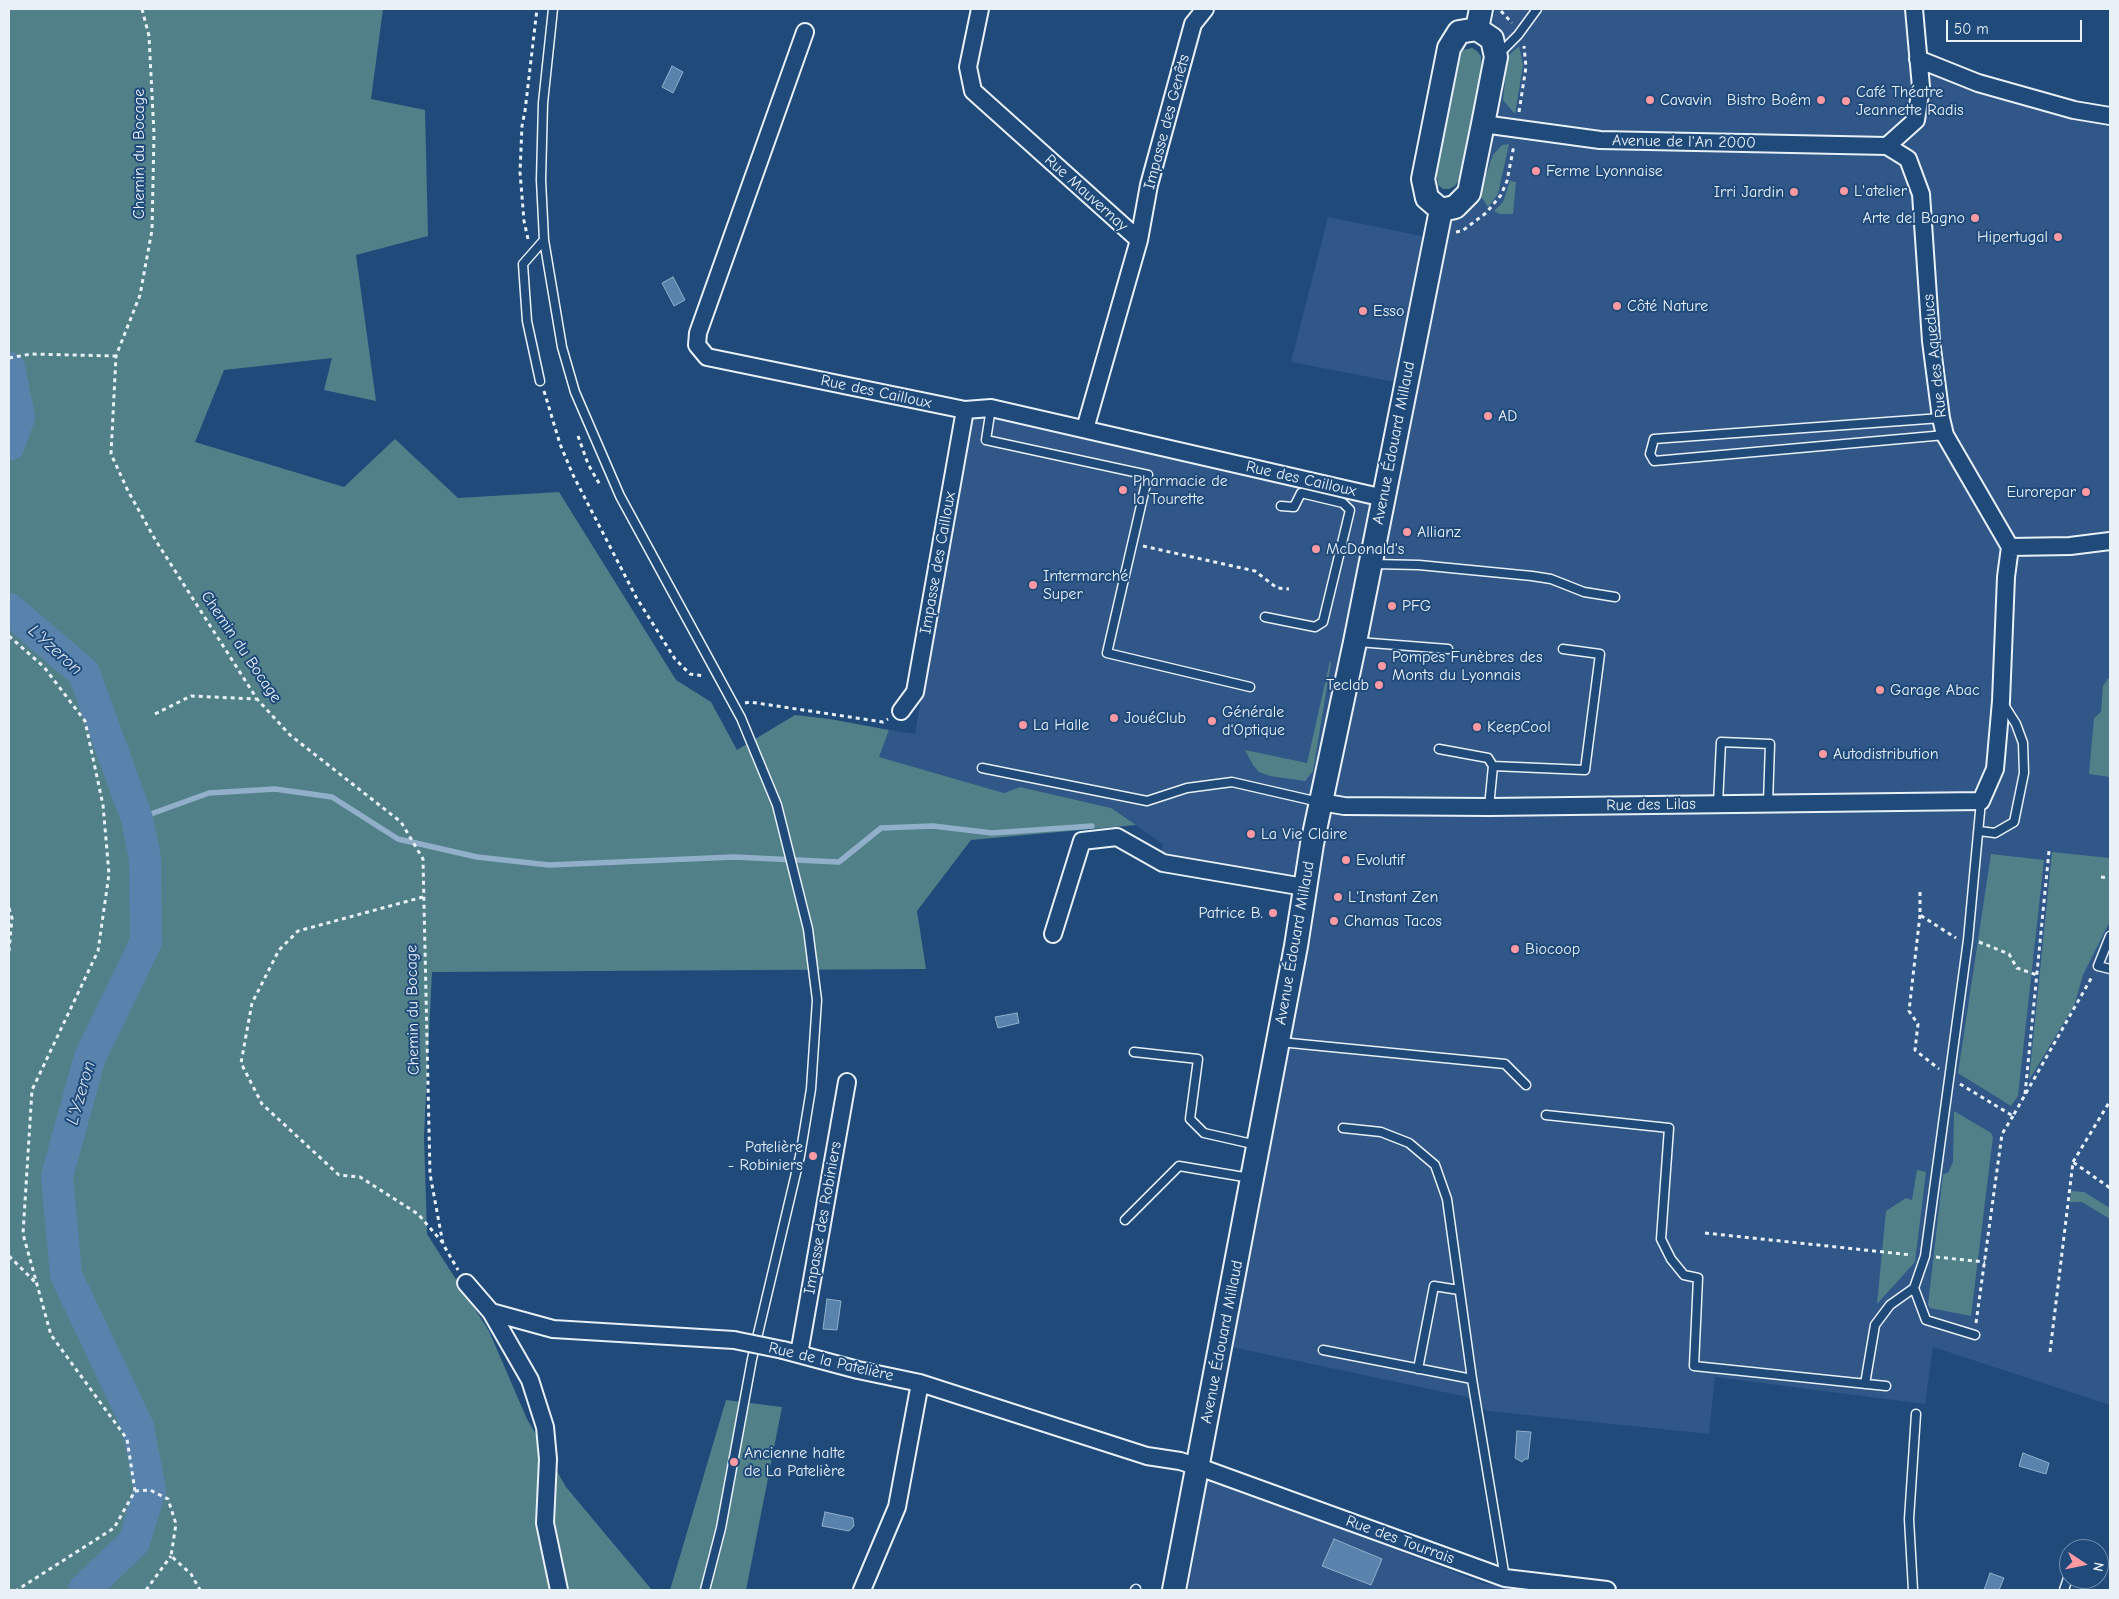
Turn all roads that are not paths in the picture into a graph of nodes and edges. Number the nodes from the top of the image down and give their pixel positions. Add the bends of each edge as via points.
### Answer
1 (553, 9) edge
2 (980, 9) edge
3 (1205, 9) edge
4 (1538, 9) edge
5 (1914, 9) edge
6 (1479, 19) edge
7 (805, 32) dead end
8 (1496, 57) junction
9 (1918, 59) junction
10 (2110, 116) edge
11 (1483, 124) junction
12 (1887, 146) junction
13 (1441, 210) junction
14 (544, 240) junction
15 (1139, 240) junction
16 (540, 381) road end
17 (992, 408) junction
18 (964, 410) junction
19 (1941, 418) junction
20 (1085, 429) junction
21 (1945, 434) junction
22 (1384, 498) junction
23 (1281, 506) dead end
24 (2110, 541) edge
25 (2010, 547) junction
26 (1370, 564) junction
27 (1615, 597) dead end
28 (1265, 617) dead end
29 (1355, 642) junction
30 (1563, 648) dead end
31 (1448, 649) dead end
32 (1250, 687) dead end
33 (2002, 701) junction
34 (900, 710) road end
35 (1439, 748) dead end
36 (1493, 766) junction
37 (982, 768) dead end
38 (1981, 801) junction
39 (1321, 802) junction
40 (1768, 803) junction
41 (1718, 804) junction
42 (1489, 807) junction
43 (1979, 831) junction
44 (1304, 887) junction
45 (1053, 934) dead end
46 (2110, 936) edge
47 (2110, 970) edge
48 (1278, 1042) junction
49 (1134, 1052) dead end
50 (847, 1082) dead end
51 (1526, 1085) dead end
52 (1546, 1115) dead end
53 (1343, 1128) dead end
54 (1259, 1145) junction
55 (1252, 1178) junction
56 (1125, 1220) dead end
57 (466, 1283) road end
58 (1914, 1288) junction
59 (1459, 1290) junction
60 (491, 1312) junction
61 (1974, 1335) road end
62 (1323, 1350) dead end
63 (799, 1354) junction
64 (1418, 1369) junction
65 (1472, 1379) junction
66 (920, 1383) junction
67 (1865, 1384) junction
68 (1886, 1386) dead end
69 (1916, 1414) dead end
70 (1199, 1467) junction
71 (1505, 1578) junction
72 (559, 1590) edge
73 (705, 1590) edge
74 (862, 1590) edge
75 (1174, 1590) edge
76 (1607, 1590) edge
77 (1913, 1590) edge

1 - 14 lane via 542,103 540,180
2 - 15 street, Rue Mauvernay via 968,67 973,91
3 - 15 street, Impasse des Genêts via 1193,24 1149,185
4 - 8 lane
5 - 9 street
6 - 8 main road via 1492,39
6 - 13 main road via 1459,32 1448,48 1423,179 1426,198
7 - 18 street, Rue des Cailloux via 698,333 697,345 707,357
8 - 11 main road
9 - 10 street via 1978,83 2074,110
9 - 12 street via 1921,87 1916,120
11 - 12 street, Avenue de l'An 2000 via 1600,140
11 - 13 main road via 1469,193 1455,207
12 - 19 street, Rue des Aqueducs via 1908,159 1921,194 1931,340
13 - 22 main road, Avenue Édouard Millaud
14 - 16 lane via 523,264 527,321
14 - 73 lane via 562,348 575,392 620,496 735,706 777,805 808,929 817,1000 811,1088 800,1156 752,1359 721,1528
15 - 20 street, Rue Mauvernay
17 - 18 street, Rue des Cailloux
17 - 20 street, Rue des Cailloux
17 - 32 lane via 986,440 1148,475 1107,653
18 - 34 street, Impasse des Cailloux via 915,692
19 - 21 street, Rue des Aqueducs
19 - 21 lane via 1654,439 1650,454 1654,461
20 - 22 street, Rue des Cailloux
21 - 25 street, Rue des Aqueducs
22 - 26 main road, Avenue Édouard Millaud
23 - 28 lane via 1294,507 1301,493 1343,503 1350,510 1324,622 1315,627
24 - 25 street via 2070,546
25 - 33 street
26 - 27 lane via 1419,565 1532,576 1551,579 1584,592
26 - 29 main road, Avenue Édouard Millaud
29 - 31 lane
29 - 39 main road, Avenue Édouard Millaud
30 - 36 lane via 1600,654 1585,770
33 - 38 street via 1995,769
33 - 43 lane via 2023,743 2024,773 2014,822 1995,832
35 - 36 lane via 1488,758
36 - 42 lane
37 - 39 lane via 1147,801 1187,788 1232,782
38 - 40 street, Rue des Lilas
38 - 43 lane
39 - 42 street, Rue des Lilas via 1344,806
39 - 44 main road, Avenue Édouard Millaud
40 - 41 street, Rue des Lilas
40 - 41 lane via 1770,744 1721,742
41 - 42 street, Rue des Lilas
43 - 58 lane via 1968,940 1926,1256
44 - 45 street via 1163,863 1117,838 1082,841
44 - 48 main road, Avenue Édouard Millaud
46 - 47 lane via 2098,966
48 - 51 lane via 1504,1064
48 - 54 main road, Avenue Édouard Millaud
49 - 54 lane via 1198,1059 1190,1119 1204,1133
50 - 63 street, Impasse des Robiniers
52 - 67 lane via 1669,1128 1661,1238 1670,1259 1684,1275 1698,1278 1694,1366
53 - 59 lane via 1381,1132 1409,1143 1435,1165 1447,1199
54 - 55 main road, Avenue Édouard Millaud
55 - 56 lane via 1179,1166
55 - 70 main road, Avenue Édouard Millaud
57 - 60 street
58 - 61 lane via 1926,1320
58 - 67 lane via 1890,1305 1875,1325
59 - 64 lane via 1434,1286
59 - 65 lane
60 - 63 street, Rue de la Patelière, bridge via 553,1329 734,1340
60 - 72 street via 530,1380 545,1426 548,1459 545,1523
62 - 64 lane
63 - 66 street, Rue de la Patelière
64 - 65 lane
65 - 71 lane
66 - 70 street, Rue de la Patelière via 1146,1456
66 - 74 street via 897,1507
67 - 68 lane
69 - 77 lane via 1909,1519
70 - 71 street, Rue des Tourrais
70 - 75 main road, Avenue Édouard Millaud
71 - 76 street, Rue des Tourrais

